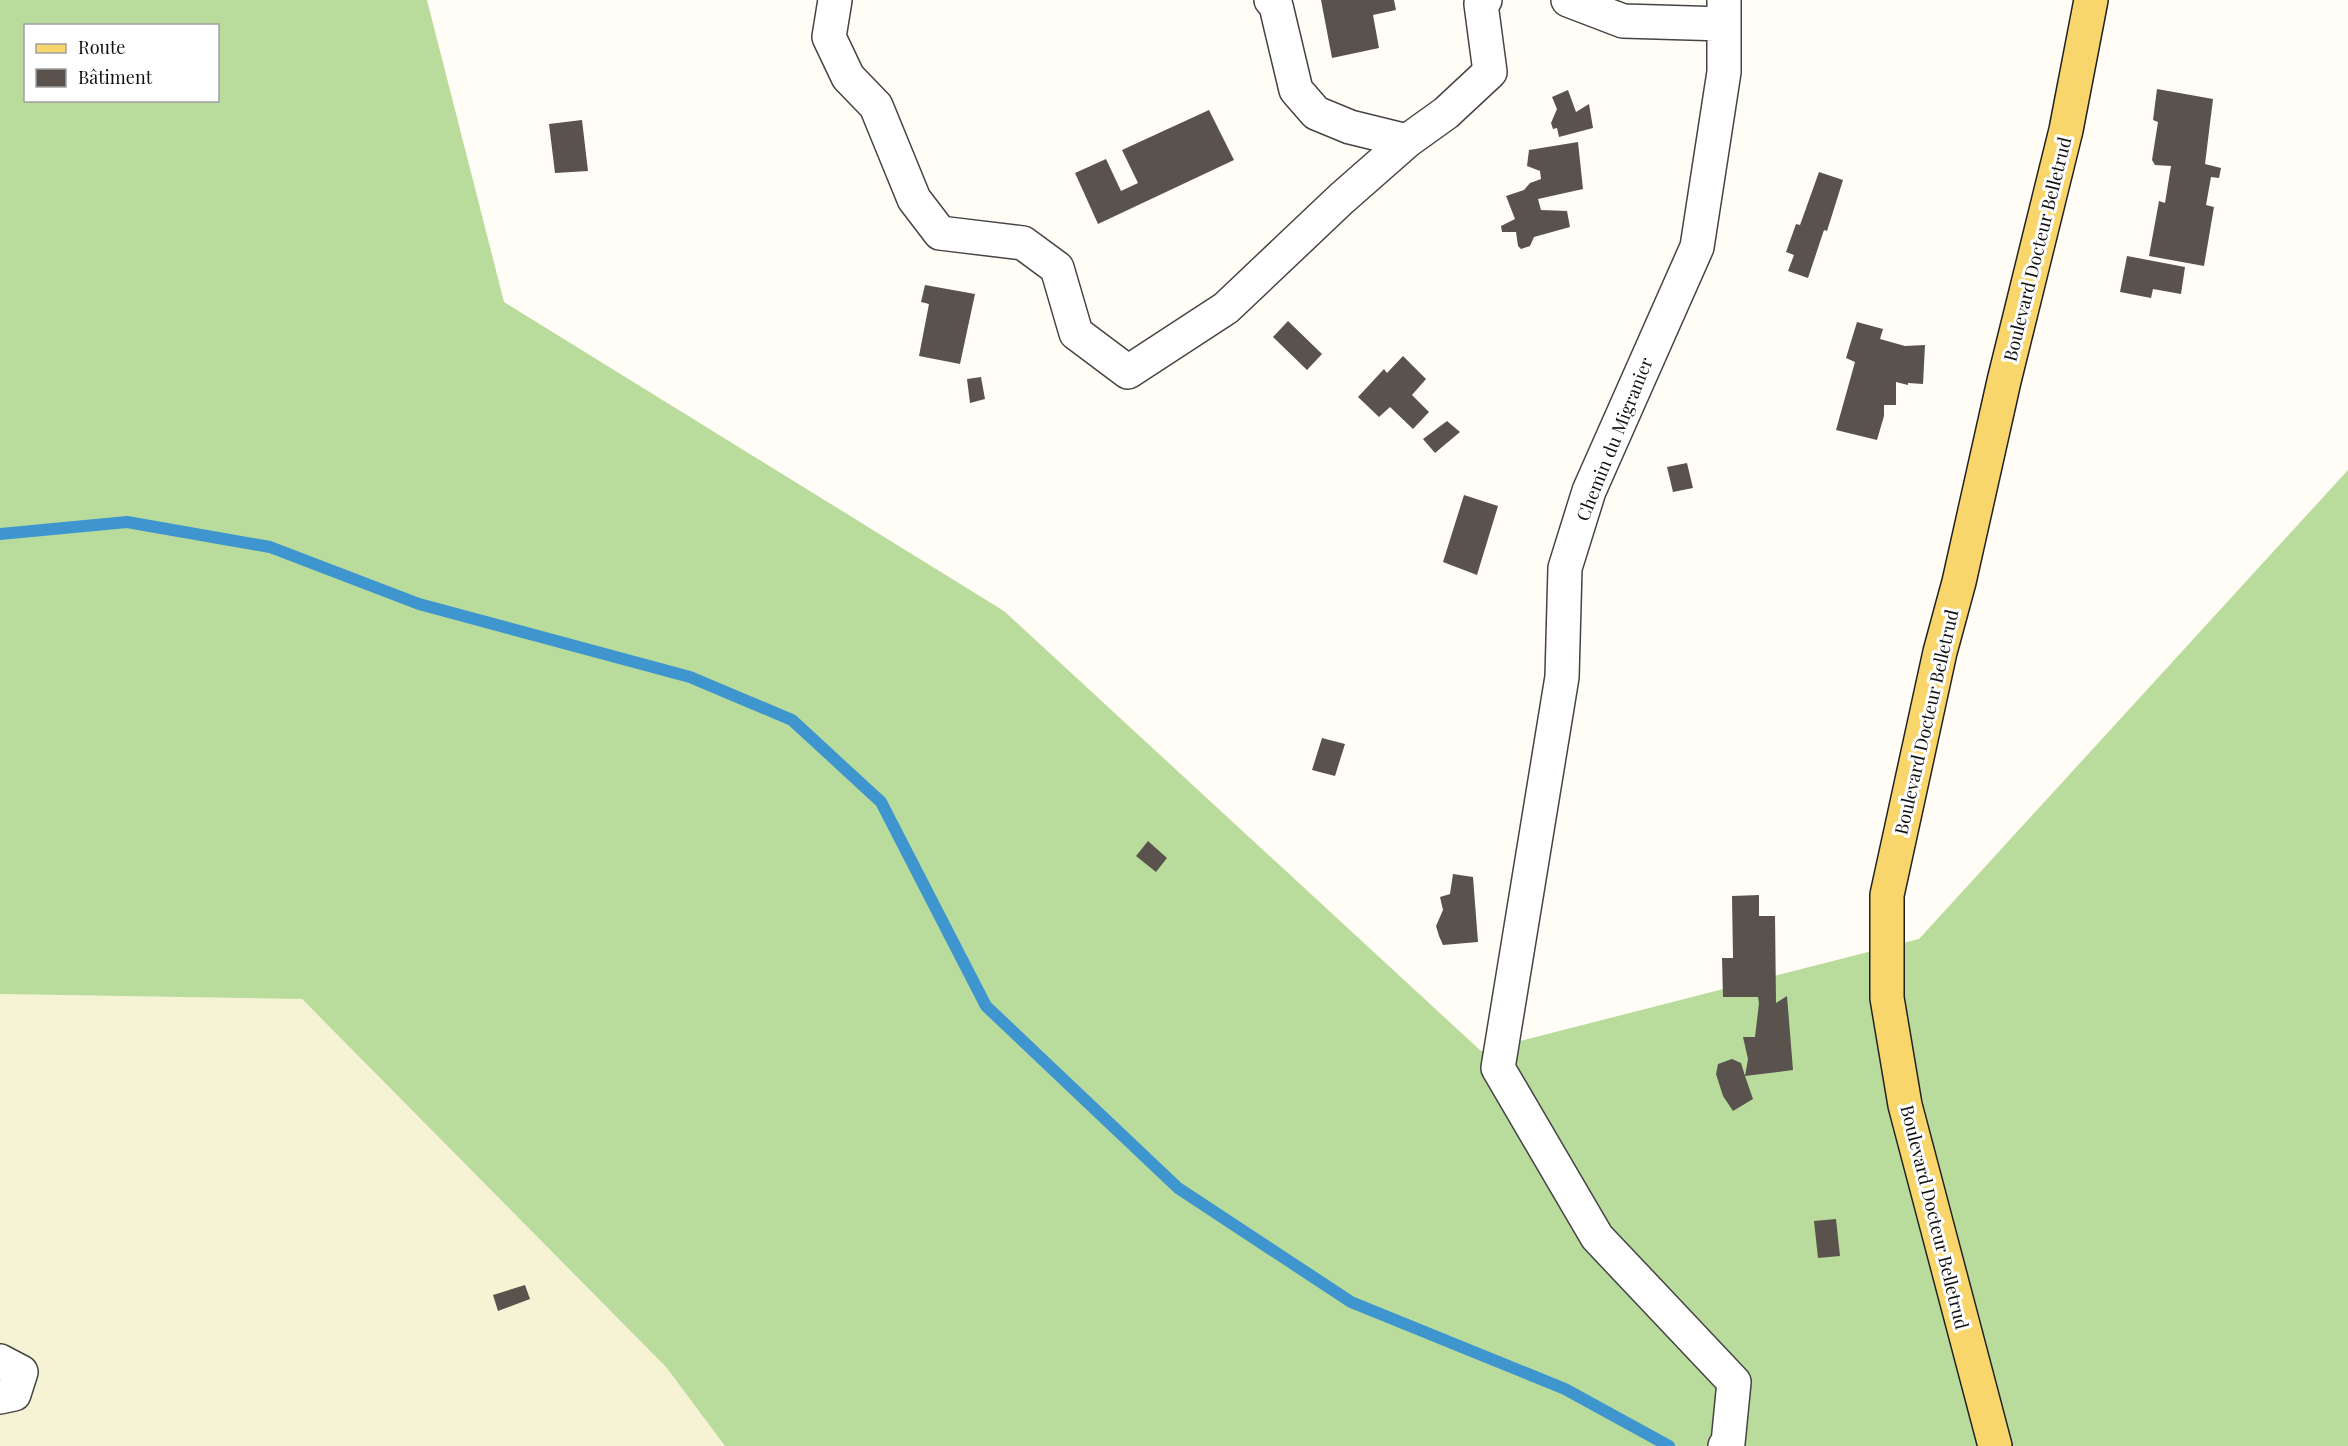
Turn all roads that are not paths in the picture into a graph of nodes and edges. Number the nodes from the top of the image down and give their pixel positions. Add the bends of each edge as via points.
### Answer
1 (835, 0) edge
2 (1271, 0) edge
3 (1485, 0) edge
4 (1569, 0) edge
5 (2091, 0) edge
6 (1724, 12) edge
7 (1407, 141) junction
8 (0, 1361) edge
9 (0, 1397) edge
10 (1725, 1446) edge
11 (1995, 1446) edge

1 - 7 street via 829,37 848,77 876,106 914,199 940,233 1023,243 1058,268 1077,333 1128,372 1226,308
2 - 7 street via 1276,6 1296,90 1317,113 1350,127
3 - 7 street via 1481,4 1490,72 1446,113
4 - 6 street via 1623,21
5 - 11 main road, Boulevard Docteur Belletrud via 2066,130 1940,652 1887,896 1887,998 1905,1105
6 - 10 street, Chemin du Migranier via 1724,72 1696,247 1589,491 1565,568 1562,677 1498,1068 1597,1237 1734,1382
8 - 9 street via 21,1372 14,1394

